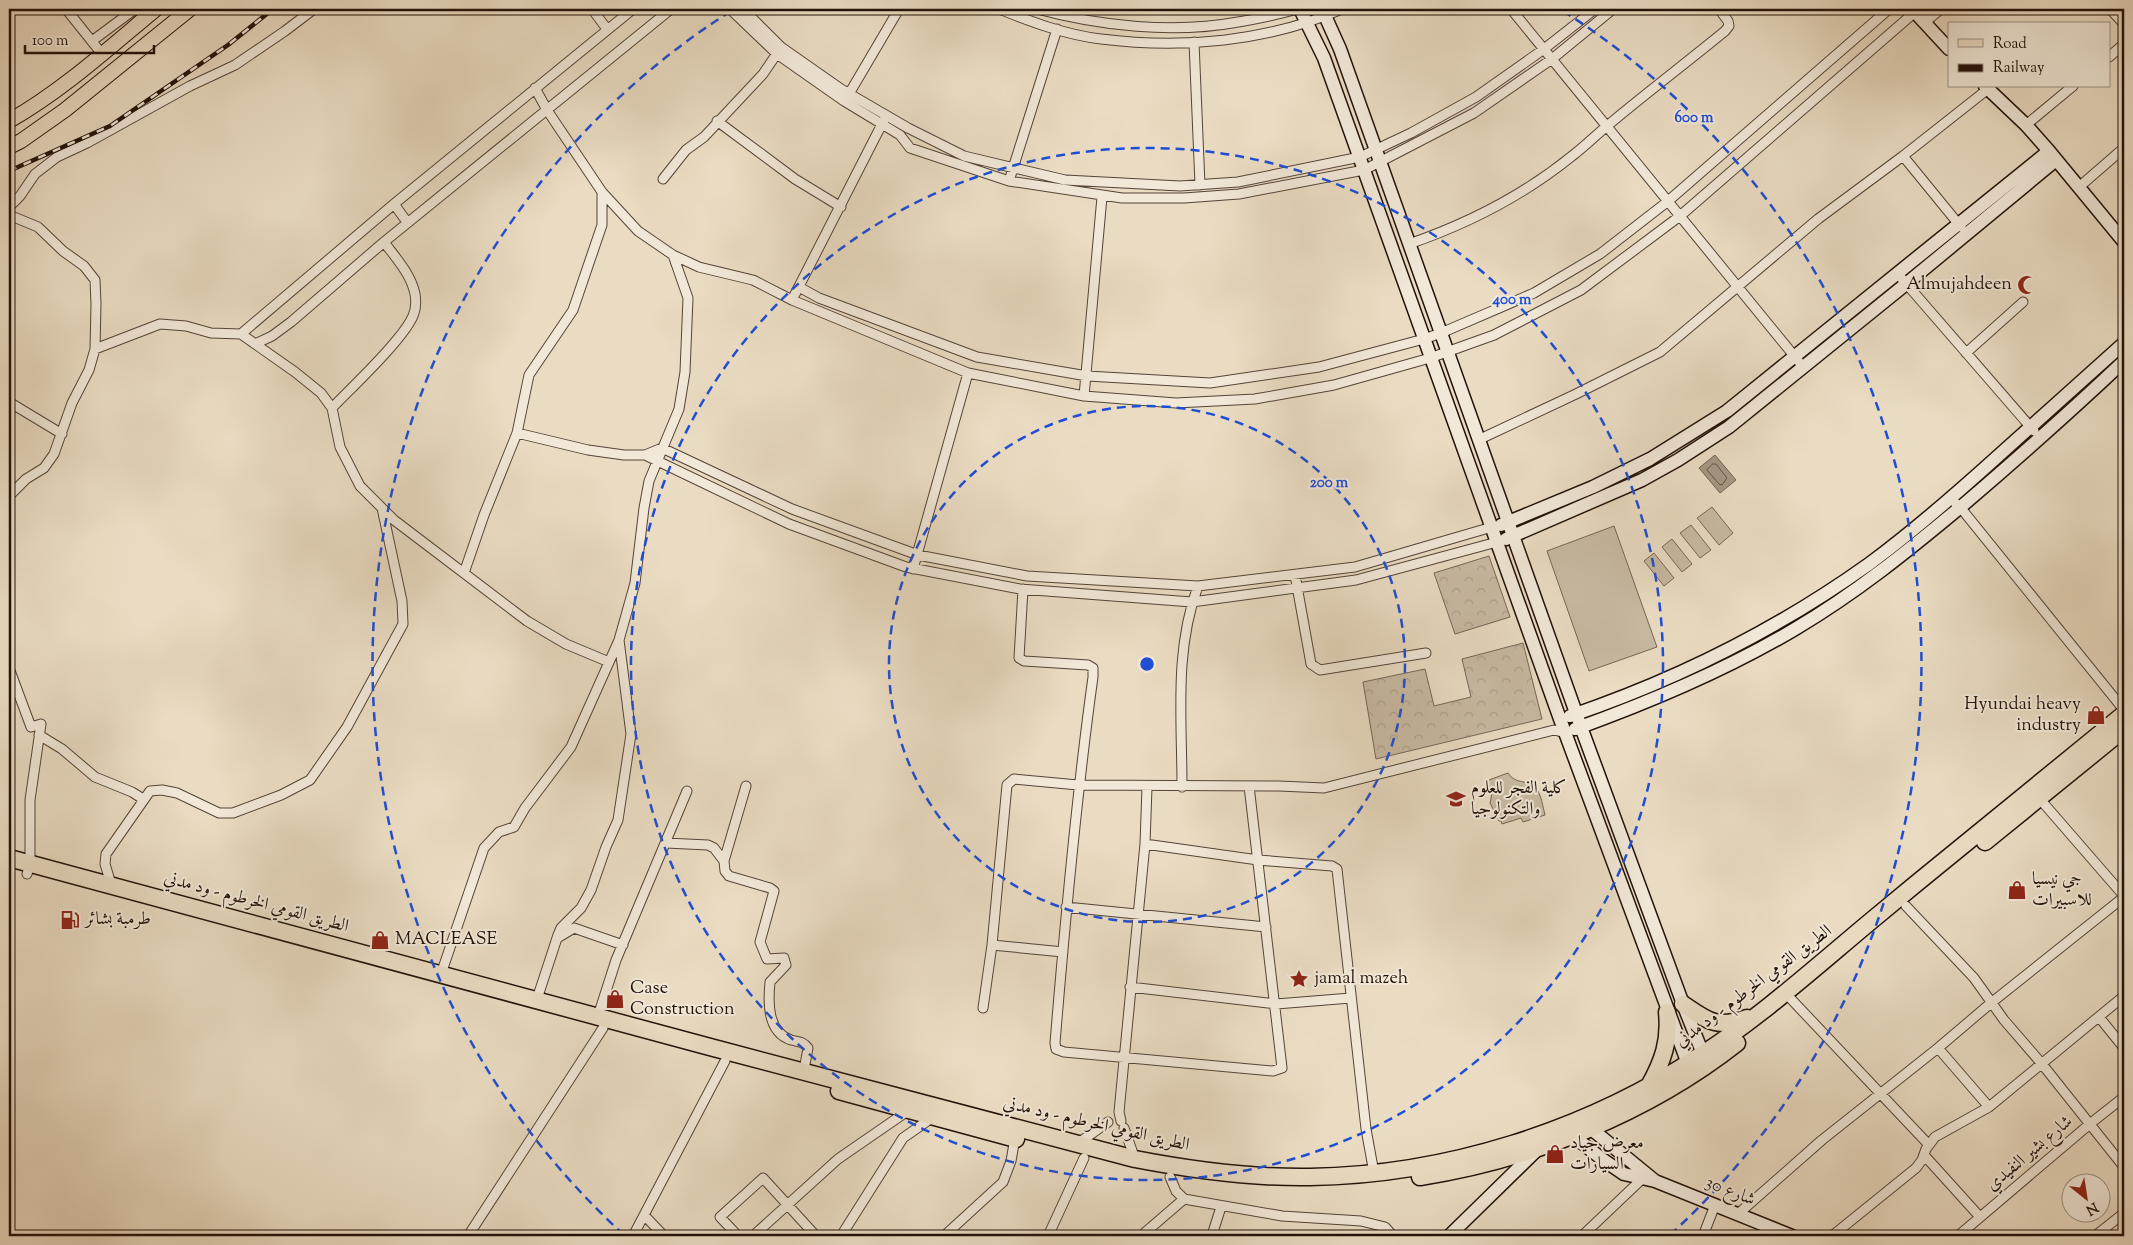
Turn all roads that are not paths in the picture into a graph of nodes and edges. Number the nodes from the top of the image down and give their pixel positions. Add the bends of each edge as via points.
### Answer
1 (13, 9) edge
2 (66, 9) edge
3 (135, 9) edge
4 (156, 9) edge
5 (190, 9) edge
6 (314, 9) edge
7 (592, 9) edge
8 (633, 9) edge
9 (671, 9) edge
10 (730, 9) edge
11 (743, 9) edge
12 (898, 9) edge
13 (999, 9) edge
14 (1037, 9) edge
15 (1299, 9) edge
16 (1342, 9) edge
17 (1511, 9) edge
18 (1595, 9) edge
19 (1613, 9) edge
20 (1719, 9) edge
21 (1890, 9) edge
22 (1941, 9) edge
23 (2110, 9) edge
24 (1913, 10) edge
25 (9, 12) edge
26 (1324, 12) edge
27 (1308, 22) junction
28 (1925, 22) junction
29 (2124, 24) edge
30 (607, 29) junction
31 (1057, 29) junction
32 (92, 41) junction
33 (1194, 42) junction
34 (2124, 44) edge
35 (1948, 48) edge
36 (1544, 49) junction
37 (779, 50) junction
38 (102, 54) junction
39 (2110, 56) edge
40 (1552, 59) junction
41 (534, 88) junction
42 (1987, 88) edge
43 (2071, 88) edge
44 (846, 97) junction
45 (547, 110) junction
46 (885, 120) junction
47 (9, 121) edge
48 (717, 121) junction
49 (2026, 125) junction
50 (1607, 126) junction
51 (9, 147) edge
52 (2124, 148) edge
53 (1376, 149) junction
54 (1903, 156) junction
55 (2053, 156) junction
56 (1380, 162) junction
57 (1362, 164) junction
58 (1014, 169) junction
59 (663, 179) dead end
60 (1009, 181) junction
61 (1200, 185) junction
62 (2079, 187) junction
63 (602, 192) junction
64 (1102, 197) junction
65 (1667, 202) junction
66 (394, 204) junction
67 (9, 207) edge
68 (841, 207) junction
69 (9, 215) edge
70 (1680, 216) junction
71 (408, 222) junction
72 (1958, 223) junction
73 (1967, 234) junction
74 (384, 242) junction
75 (2124, 242) edge
76 (1409, 244) junction
77 (673, 255) junction
78 (1897, 273) junction
79 (1906, 284) junction
80 (1738, 286) junction
81 (799, 287) junction
82 (792, 300) junction
83 (2023, 302) dead end
84 (1441, 333) junction
85 (241, 334) junction
86 (1424, 339) junction
87 (2124, 343) edge
88 (255, 344) junction
89 (94, 349) junction
90 (1448, 352) junction
91 (1966, 353) junction
92 (1796, 357) junction
93 (1430, 358) junction
94 (2124, 362) edge
95 (1804, 368) junction
96 (968, 373) junction
97 (1087, 376) junction
98 (1084, 396) junction
99 (9, 402) edge
100 (332, 408) junction
101 (2030, 427) junction
102 (517, 433) junction
103 (62, 434) junction
104 (2042, 438) junction
105 (1478, 440) junction
106 (662, 448) junction
107 (645, 455) junction
108 (657, 461) junction
109 (9, 496) edge
110 (1955, 503) junction
111 (382, 508) junction
112 (798, 511) junction
113 (1508, 522) junction
114 (789, 524) junction
115 (1492, 527) junction
116 (1513, 536) junction
117 (1497, 542) junction
118 (918, 555) junction
119 (913, 569) junction
120 (464, 573) junction
121 (1295, 575) junction
122 (1198, 586) junction
123 (1296, 588) junction
124 (1023, 589) junction
125 (1192, 602) junction
126 (619, 640) junction
127 (1426, 653) dead end
128 (1555, 653) junction
129 (1539, 658) junction
130 (609, 662) junction
131 (9, 668) edge
132 (1620, 705) junction
133 (2124, 712) edge
134 (1577, 714) junction
135 (1560, 727) junction
136 (1581, 727) junction
137 (2123, 730) edge
138 (39, 735) junction
139 (746, 786) dead end
140 (1078, 786) junction
141 (1182, 786) junction
142 (1249, 786) junction
143 (1147, 787) junction
144 (687, 791) dead end
145 (2039, 798) junction
146 (143, 799) junction
147 (666, 843) junction
148 (1145, 844) junction
149 (9, 858) edge
150 (724, 860) junction
151 (1258, 860) junction
152 (9, 869) edge
153 (29, 869) junction
154 (111, 884) junction
155 (2124, 896) edge
156 (1906, 906) junction
157 (1066, 907) junction
158 (1138, 913) junction
159 (1266, 927) junction
160 (557, 938) junction
161 (623, 944) junction
162 (992, 945) junction
163 (1062, 952) junction
164 (441, 974) junction
165 (1130, 987) junction
166 (2124, 996) edge
167 (1351, 998) junction
168 (537, 999) junction
169 (1791, 999) junction
170 (1991, 1003) junction
171 (1276, 1004) junction
172 (1683, 1004) junction
173 (983, 1008) dead end
174 (1667, 1012) junction
175 (1754, 1016) junction
176 (2099, 1017) junction
177 (600, 1022) junction
178 (1938, 1048) junction
179 (2124, 1048) edge
180 (1703, 1054) junction
181 (1124, 1058) junction
182 (725, 1061) junction
183 (1688, 1064) junction
184 (2042, 1064) junction
185 (804, 1070) junction
186 (1648, 1086) junction
187 (1881, 1094) junction
188 (2124, 1097) edge
189 (1989, 1107) junction
190 (909, 1110) junction
191 (933, 1117) junction
192 (1117, 1120) junction
193 (2091, 1123) junction
194 (1589, 1127) junction
195 (1572, 1135) junction
196 (1014, 1138) junction
197 (1929, 1145) junction
198 (1539, 1147) junction
199 (1080, 1151) junction
200 (1924, 1155) junction
201 (1135, 1158) junction
202 (2124, 1166) edge
203 (1374, 1173) junction
204 (1170, 1176) junction
205 (1648, 1180) junction
206 (1184, 1199) junction
207 (787, 1205) junction
208 (1715, 1205) junction
209 (1220, 1206) junction
210 (1738, 1214) junction
211 (2123, 1215) edge
212 (644, 1216) junction
213 (1980, 1217) junction
214 (468, 1236) edge
215 (633, 1236) edge
216 (664, 1236) edge
217 (738, 1236) edge
218 (753, 1236) edge
219 (816, 1236) edge
220 (841, 1236) edge
221 (944, 1236) edge
222 (1048, 1236) edge
223 (1141, 1236) edge
224 (1215, 1236) edge
225 (1394, 1236) edge
226 (1449, 1236) edge
227 (1582, 1236) edge
228 (1703, 1236) edge
229 (1792, 1236) edge
230 (1832, 1236) edge
231 (1958, 1236) edge
232 (2095, 1236) edge

1 - 25 street
2 - 32 street
3 - 32 street
4 - 38 main road
5 - 51 main road via 65,110
6 - 67 street via 235,65 57,157 36,174
7 - 30 street
8 - 30 street
9 - 45 street
10 - 37 street
11 - 37 street
12 - 44 street
13 - 31 street
14 - 15 street via 1105,23 1162,27 1237,23
15 - 27 street
16 - 26 street
17 - 36 street
18 - 36 street
19 - 40 street
20 - 50 street via 1728,21 1725,31
21 - 65 street
22 - 28 street
23 - 29 street
24 - 28 street
24 - 70 street
26 - 27 street
26 - 53 street
27 - 33 street via 1244,38
27 - 57 street
28 - 35 street
30 - 41 street
31 - 33 street via 1100,39
31 - 58 street
32 - 38 street
33 - 61 street
34 - 39 street
36 - 40 street
36 - 53 street via 1476,97
37 - 44 street
37 - 48 street via 763,74
38 - 47 main road via 30,109
40 - 50 street
40 - 56 street via 1474,113
41 - 45 street
41 - 66 street
42 - 49 street
42 - 54 street
43 - 49 street
44 - 46 street
45 - 63 street
45 - 71 street
46 - 58 street via 964,156
46 - 60 street via 910,148
46 - 68 street
48 - 59 street via 704,137 686,150
48 - 68 street via 795,179
49 - 55 street
50 - 65 street
50 - 76 street via 1559,166 1506,199 1458,225
52 - 62 street
53 - 56 street
53 - 57 street
54 - 72 street
54 - 80 street via 1818,219
55 - 62 street
55 - 72 street
55 - 73 street
56 - 57 street
56 - 76 street
57 - 61 street
57 - 64 street via 1239,194 1184,198
57 - 86 street
58 - 60 street
58 - 61 street via 1065,180
60 - 64 street
62 - 75 street
63 - 77 street via 638,231
63 - 102 street via 602,225 573,310 530,375
64 - 97 street
65 - 70 street
65 - 84 street via 1600,254 1534,293
66 - 71 street
66 - 85 street
68 - 81 street
69 - 89 street via 38,227 95,280
70 - 80 street
70 - 90 street via 1581,290 1494,335
71 - 74 street
72 - 73 street
72 - 78 street
73 - 79 street
74 - 88 street via 291,322
74 - 100 street via 408,276 415,294 415,312 393,343
76 - 84 street
77 - 82 street via 698,267 754,280
77 - 106 street via 688,298 685,372 679,408
78 - 79 street
78 - 92 street
79 - 91 street
79 - 95 street
80 - 92 street
80 - 105 street via 1660,352
81 - 82 street
81 - 97 street via 819,298 977,357
82 - 96 street
83 - 91 street
84 - 86 street
84 - 90 street
85 - 88 street
85 - 89 street via 160,324
86 - 93 street
86 - 97 street via 1318,367 1210,383
87 - 101 street
88 - 100 street via 321,393
89 - 103 street via 90,370 72,403
90 - 93 street
90 - 105 street
91 - 101 street
92 - 95 street
92 - 113 street via 1727,411 1668,450 1593,487
93 - 98 street via 1334,385 1255,399 1176,403
93 - 115 street
94 - 104 street
95 - 116 street via 1728,426 1658,472
96 - 98 street
96 - 118 street
97 - 98 street
99 - 103 street
100 - 111 street via 340,447 360,486
101 - 104 street
101 - 110 street
102 - 107 street via 588,450
102 - 120 street
103 - 109 street via 44,468 26,479
104 - 110 street
105 - 113 street
106 - 107 street
106 - 108 street
106 - 112 street
107 - 108 street
108 - 114 street
108 - 126 street via 649,481 635,583
110 - 132 street via 1800,609 1744,642
110 - 133 street
111 - 120 street
111 - 146 street via 402,601 403,624 347,727 310,780 233,813 219,813 162,790 150,791
112 - 114 street
112 - 118 street
113 - 115 street
113 - 116 street
114 - 119 street
115 - 117 street
115 - 121 street via 1354,568
116 - 117 street
116 - 128 street
117 - 123 street via 1356,580
117 - 129 street
118 - 119 street
118 - 122 street via 1027,576
119 - 124 street
120 - 130 street via 527,621 566,644
121 - 122 street
121 - 123 street
122 - 125 street
123 - 125 street
123 - 127 street via 1315,668 1320,670
124 - 125 street
124 - 140 street via 1018,658 1024,662 1088,665 1092,668
125 - 141 street via 1180,679
126 - 130 street
126 - 160 street via 631,734 618,820 591,890 581,908 561,928
128 - 129 street
128 - 134 street
129 - 135 street
130 - 164 street via 571,746 514,827 499,832 484,848
131 - 138 street via 30,727 41,724
132 - 134 street
132 - 136 street
133 - 175 highway, الطريق القومي الخرطوم - ود مدني
134 - 135 street
134 - 136 street
135 - 136 street
135 - 142 street via 1324,788
135 - 174 street
136 - 172 street
137 - 145 highway, الطريق القومي الخرطوم - ود مدني
138 - 146 street via 62,749 95,777
138 - 153 street via 30,800
139 - 150 street
140 - 143 street
140 - 157 street
140 - 162 street via 1014,779 1007,785
141 - 142 street
141 - 143 street
142 - 151 street
143 - 148 street
144 - 147 street
145 - 155 street
145 - 156 highway, الطريق القومي الخرطوم - ود مدني
146 - 154 street via 106,854 105,864
147 - 150 street via 708,845
147 - 161 street
148 - 151 street
148 - 158 street
149 - 153 highway, الطريق القومي الخرطوم - ود مدني
150 - 185 street via 729,876 774,891 760,942 767,959 784,958 786,965 770,982 769,1004 778,1032 808,1048
151 - 159 street
151 - 167 street via 1337,868
152 - 153 highway, الطريق القومي الخرطوم - ود مدني
153 - 154 highway, الطريق القومي الخرطوم - ود مدني
153 - 177 highway, الطريق القومي الخرطوم - ود مدني via 87,888
154 - 164 highway, الطريق القومي الخرطوم - ود مدني
155 - 170 street
156 - 169 highway, الطريق القومي الخرطوم - ود مدني
156 - 170 street via 1974,978
157 - 158 street
157 - 163 street
158 - 159 street
158 - 165 street
159 - 171 street
160 - 161 street via 574,928
160 - 168 street
161 - 177 street
162 - 163 street
162 - 173 street
163 - 181 street via 1056,1049
164 - 168 highway, الطريق القومي الخرطوم - ود مدني
165 - 171 street
165 - 181 street
166 - 176 street
167 - 171 street
167 - 203 street
168 - 177 highway, الطريق القومي الخرطوم - ود مدني
169 - 187 street
169 - 194 highway, الطريق القومي الخرطوم - ود مدني via 1703,1068 1648,1100
170 - 178 street
170 - 184 street
171 - 181 street via 1282,1068 1273,1071
172 - 175 highway via 1697,1016 1713,1022 1733,1022
172 - 180 street
174 - 183 street
174 - 186 highway via 1666,1051
175 - 180 highway, الطريق القومي الخرطوم - ود مدني
176 - 179 street
176 - 184 street
177 - 182 highway, الطريق القومي الخرطوم - ود مدني
177 - 185 highway, الطريق القومي الخرطوم - ود مدني
177 - 214 street
178 - 187 street
178 - 189 street
180 - 183 highway, الطريق القومي الخرطوم - ود مدني
181 - 192 street
182 - 190 highway, الطريق القومي الخرطوم - ود مدني
182 - 212 street
183 - 186 highway, الطريق القومي الخرطوم - ود مدني
184 - 189 street
184 - 193 street
185 - 199 highway, الطريق القومي الخرطوم - ود مدني
186 - 203 highway, الطريق القومي الخرطوم - ود مدني via 1608,1107 1533,1138 1458,1158
187 - 197 street
187 - 210 street via 1822,1140
188 - 193 street, شارع بشير النفيدي
189 - 197 street via 1935,1137
190 - 191 highway, الطريق القومي الخرطوم - ود مدني
190 - 207 street via 838,1159
191 - 196 highway, الطريق القومي الخرطوم - ود مدني
191 - 220 street via 903,1138
192 - 199 street
192 - 201 street
193 - 202 street
193 - 213 street, شارع بشير النفيدي
194 - 195 highway, الطريق القومي الخرطوم - ود مدني
194 - 205 street, شارع 30
195 - 198 highway, الطريق القومي الخرطوم - ود مدني
195 - 205 street, شارع 30 via 1617,1170
196 - 199 highway, الطريق القومي الخرطوم - ود مدني
196 - 221 street via 1011,1161 1003,1182
197 - 200 street
198 - 204 highway, الطريق القومي الخرطوم - ود مدني via 1461,1170 1374,1184 1310,1188 1255,1186
198 - 226 street
199 - 201 highway, الطريق القومي الخرطوم - ود مدني
199 - 204 highway, الطريق القومي الخرطوم - ود مدني
199 - 222 street
200 - 213 street
200 - 230 street via 1916,1168
201 - 203 highway, الطريق القومي الخرطوم - ود مدني via 1254,1176
204 - 206 street via 1176,1191
205 - 208 street, شارع 30
205 - 227 street
206 - 209 street
206 - 223 street
207 - 217 street via 763,1178 720,1217
207 - 218 street
207 - 219 street
208 - 210 street, شارع 30
208 - 228 street
209 - 224 street via 1213,1232
209 - 225 street via 1291,1217 1361,1221 1385,1227
210 - 229 street, شارع 30
211 - 232 street
212 - 215 street
212 - 216 street
213 - 231 street, شارع بشير النفيدي

